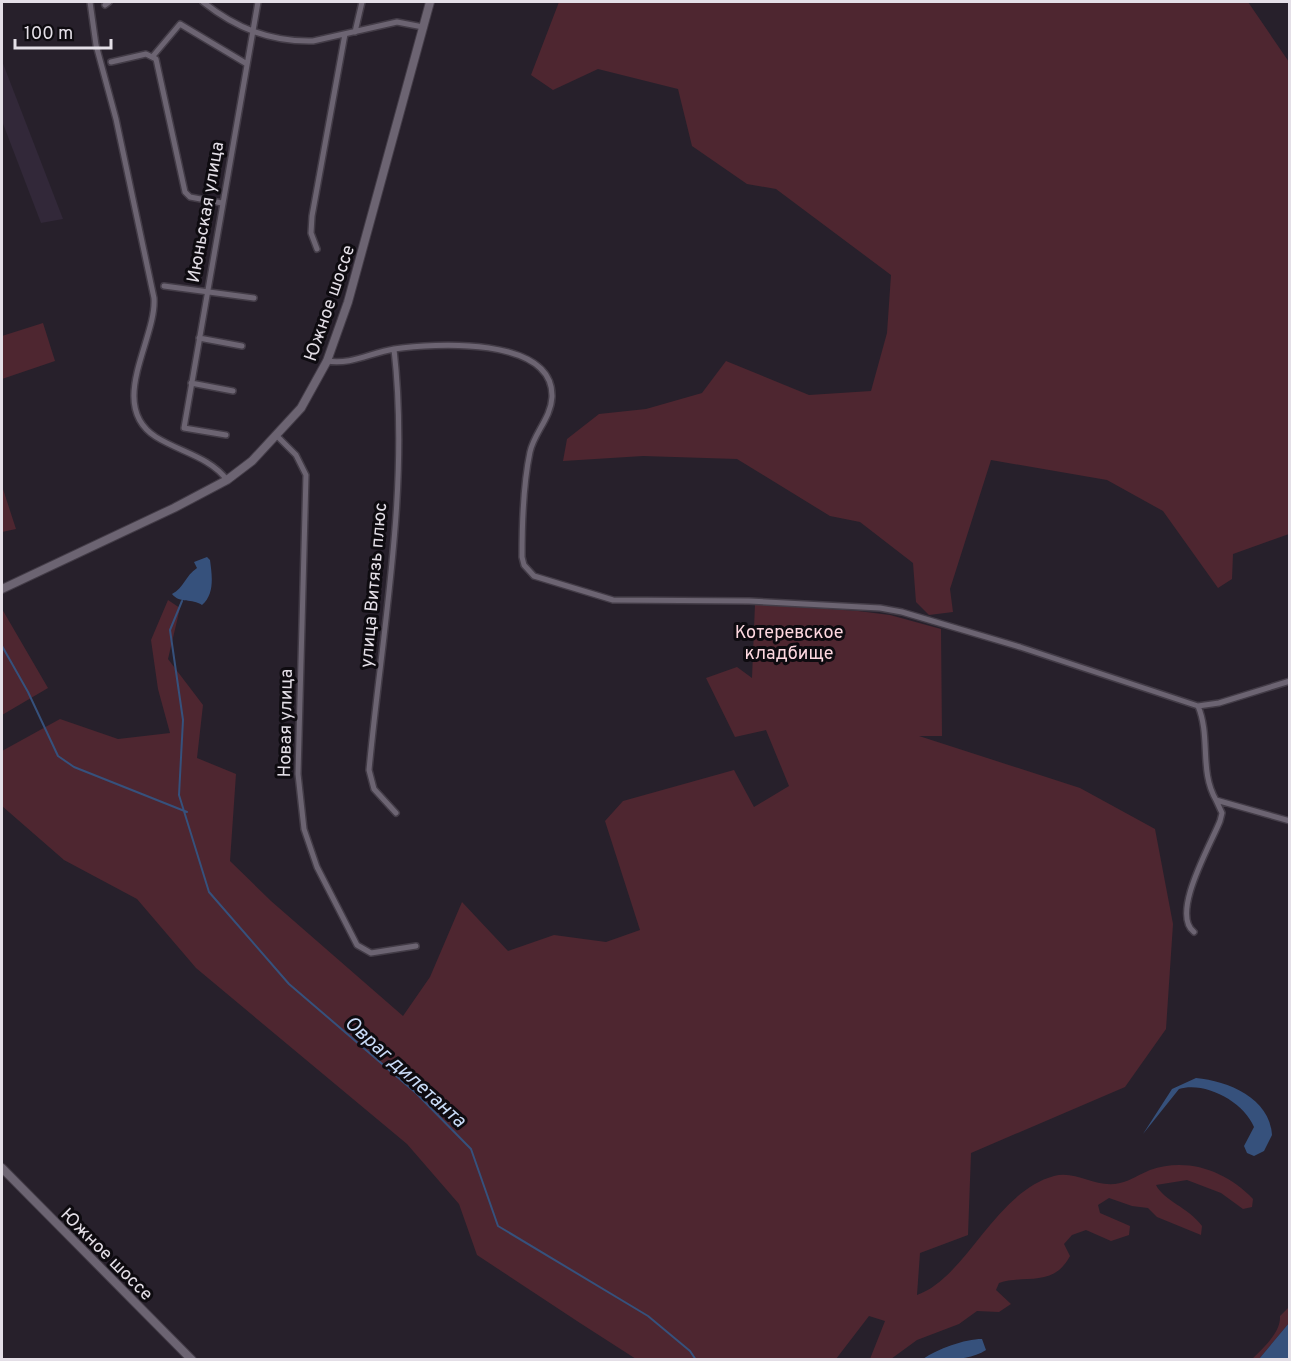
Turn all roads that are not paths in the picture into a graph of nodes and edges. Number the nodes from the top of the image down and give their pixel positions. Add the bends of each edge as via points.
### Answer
1 (90, 2) edge
2 (202, 2) edge
3 (258, 2) edge
4 (362, 2) edge
5 (430, 2) edge
6 (423, 27) junction
7 (355, 32) junction
8 (253, 33) junction
9 (345, 34) junction
10 (153, 56) junction
11 (111, 62) dead end
12 (247, 64) junction
13 (222, 203) junction
14 (317, 249) dead end
15 (164, 286) dead end
16 (207, 291) junction
17 (254, 298) dead end
18 (199, 338) junction
19 (242, 346) dead end
20 (394, 349) junction
21 (327, 361) junction
22 (191, 383) junction
23 (233, 391) dead end
24 (226, 435) dead end
25 (277, 436) junction
26 (227, 480) junction
27 (2, 589) edge
28 (1290, 681) edge
29 (1198, 706) junction
30 (1216, 800) junction
31 (396, 813) dead end
32 (1290, 821) edge
33 (1194, 932) dead end
34 (416, 946) dead end
35 (2, 1168) edge
36 (192, 1359) edge

1 - 26 street via 96,45 116,118 154,298 153,318 137,366 137,408 152,434 217,468
2 - 8 street
3 - 8 street, Июньская улица
4 - 7 street
5 - 6 main road, Южное шоссе
6 - 7 street via 397,22
6 - 21 main road, Южное шоссе via 348,302
7 - 9 street
8 - 9 street via 301,41
8 - 12 street, Июньская улица
9 - 14 street via 312,216 311,233
10 - 11 street
10 - 12 street via 180,24
10 - 13 street via 185,192 189,197
12 - 13 street, Июньская улица
13 - 16 street, Июньская улица
15 - 16 street
16 - 17 street
16 - 18 street, Июньская улица
18 - 19 street
18 - 22 street, Июньская улица
20 - 21 street via 348,363
20 - 29 street via 491,348 520,354 546,378 552,396 530,450 522,540 524,565 534,576 613,600 749,601 902,612
20 - 31 street, улица Витязь плюс via 399,417 391,584 369,770 374,789
21 - 25 main road, Южное шоссе via 305,402
22 - 23 street
22 - 24 street, Июньская улица via 184,428
25 - 26 main road, Южное шоссе
25 - 34 street, Новая улица via 296,455 306,475 298,774 304,829 317,867 357,945 371,953
26 - 27 main road, Южное шоссе
28 - 29 street
29 - 30 street via 1206,732 1208,780
30 - 32 street
30 - 33 street via 1222,813 1220,822 1188,897 1188,923
35 - 36 main road, Южное шоссе

